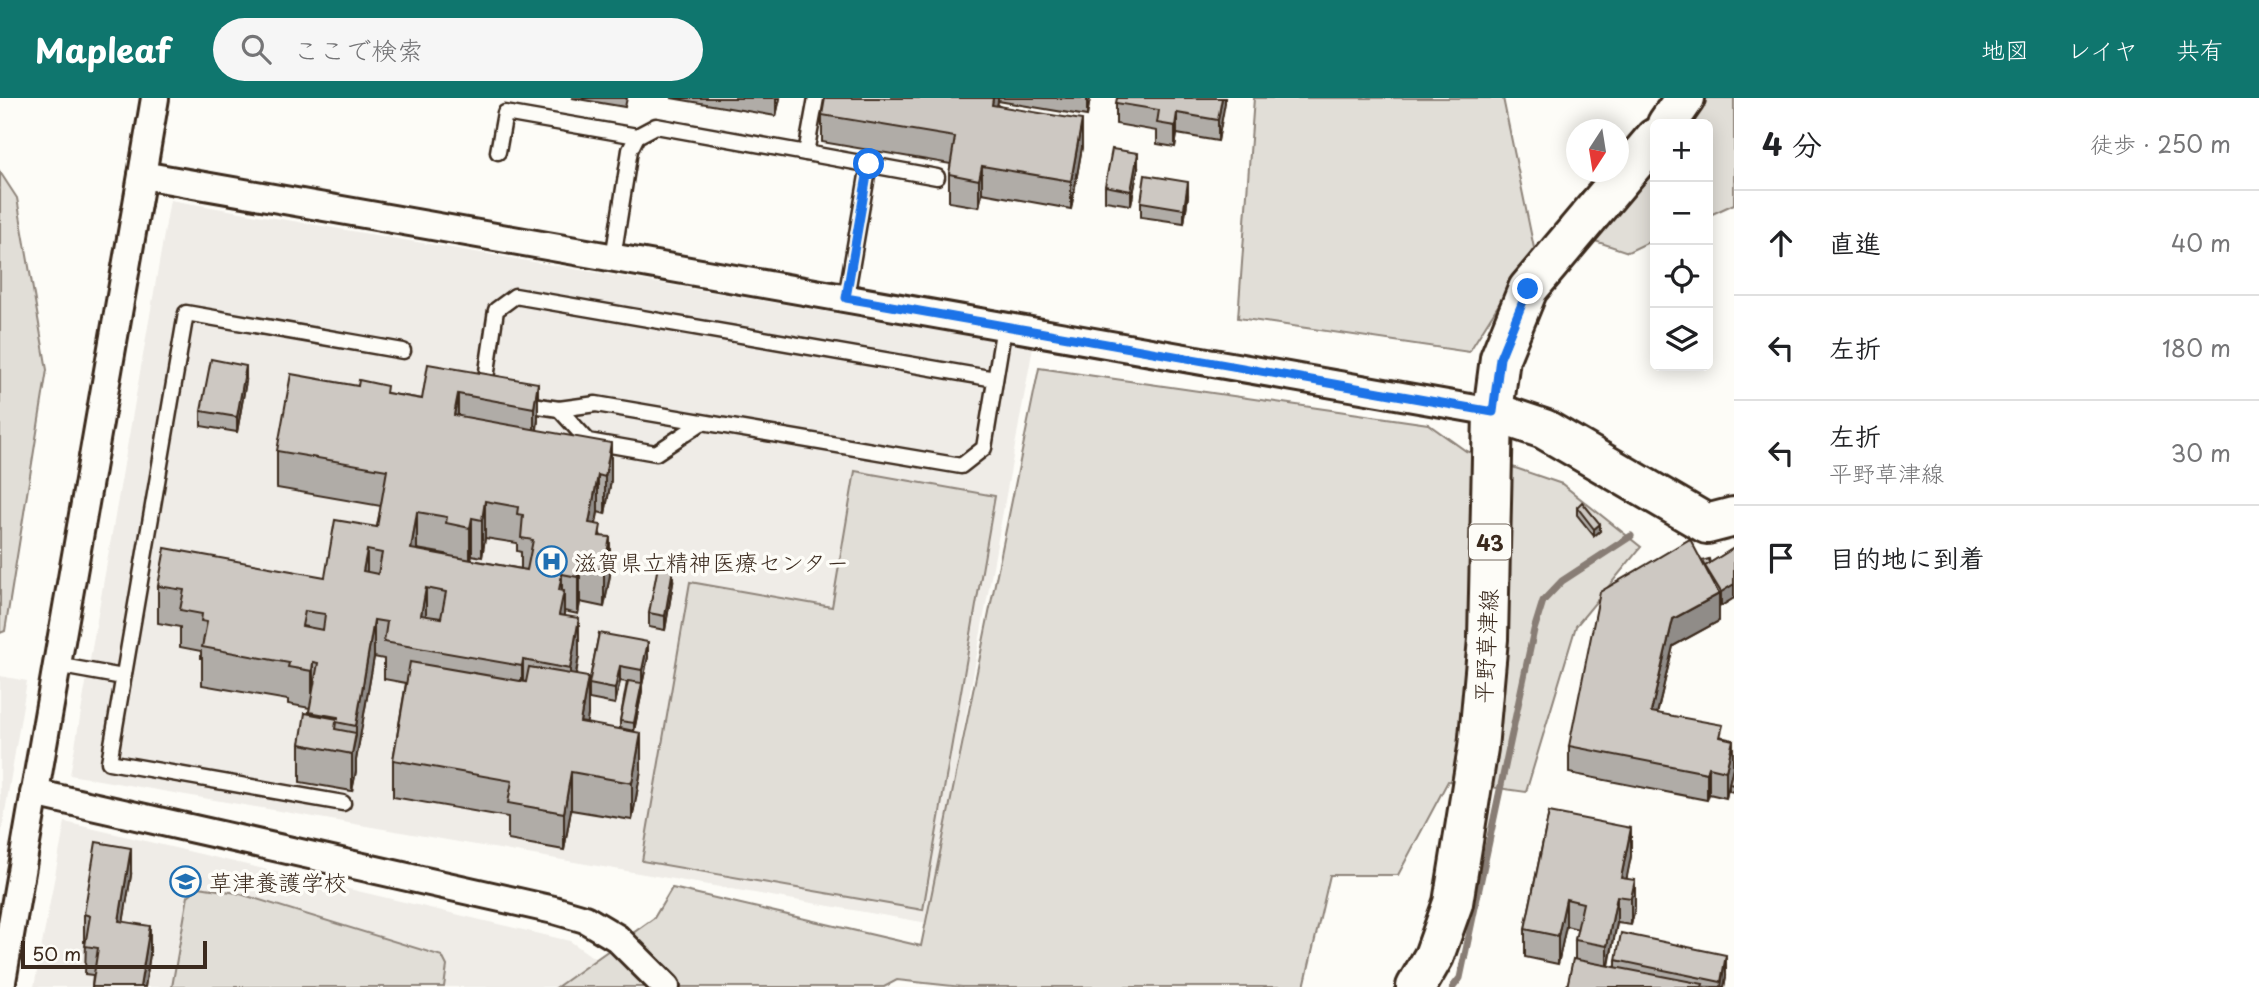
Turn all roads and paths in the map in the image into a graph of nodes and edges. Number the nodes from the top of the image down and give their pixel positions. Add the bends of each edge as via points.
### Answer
1 (155, 98) edge
2 (816, 98) edge
3 (1685, 98) edge
4 (1670, 119) edge
5 (637, 136) junction
6 (1650, 144) edge
7 (498, 152) dead end
8 (806, 153) junction
9 (869, 164) junction
10 (142, 175) junction
11 (937, 177) dead end
12 (613, 258) junction
13 (846, 298) junction
14 (1004, 326) junction
15 (403, 351) dead end
16 (995, 379) junction
17 (559, 409) junction
18 (1493, 412) junction
19 (701, 423) junction
20 (1734, 517) edge
21 (57, 665) junction
22 (123, 677) junction
23 (34, 793) junction
24 (343, 803) dead end
25 (1, 987) edge
26 (666, 987) edge
27 (1416, 987) edge

1 - 10 street
2 - 8 lane
3 - 4 main road
5 - 7 lane via 505,113
5 - 8 lane via 656,126
5 - 12 lane
6 - 18 main road, 平野草津線 / 43 via 1528,289 1500,358
8 - 9 lane
9 - 11 lane
9 - 13 lane
10 - 12 street
10 - 21 street
12 - 13 street
13 - 14 street
14 - 16 lane
14 - 18 street
15 - 22 lane via 186,313
16 - 17 lane via 515,296 496,310 484,397
16 - 19 lane via 984,448 961,466
17 - 19 lane via 596,404
17 - 19 lane via 588,441 656,453
18 - 20 main road via 1544,429 1707,524
18 - 27 main road, 平野草津線 / 43 via 1488,639 1478,748 1452,903 1434,956
21 - 22 lane
21 - 23 street
22 - 24 lane via 108,762
23 - 25 street
23 - 26 street via 586,919 617,938

